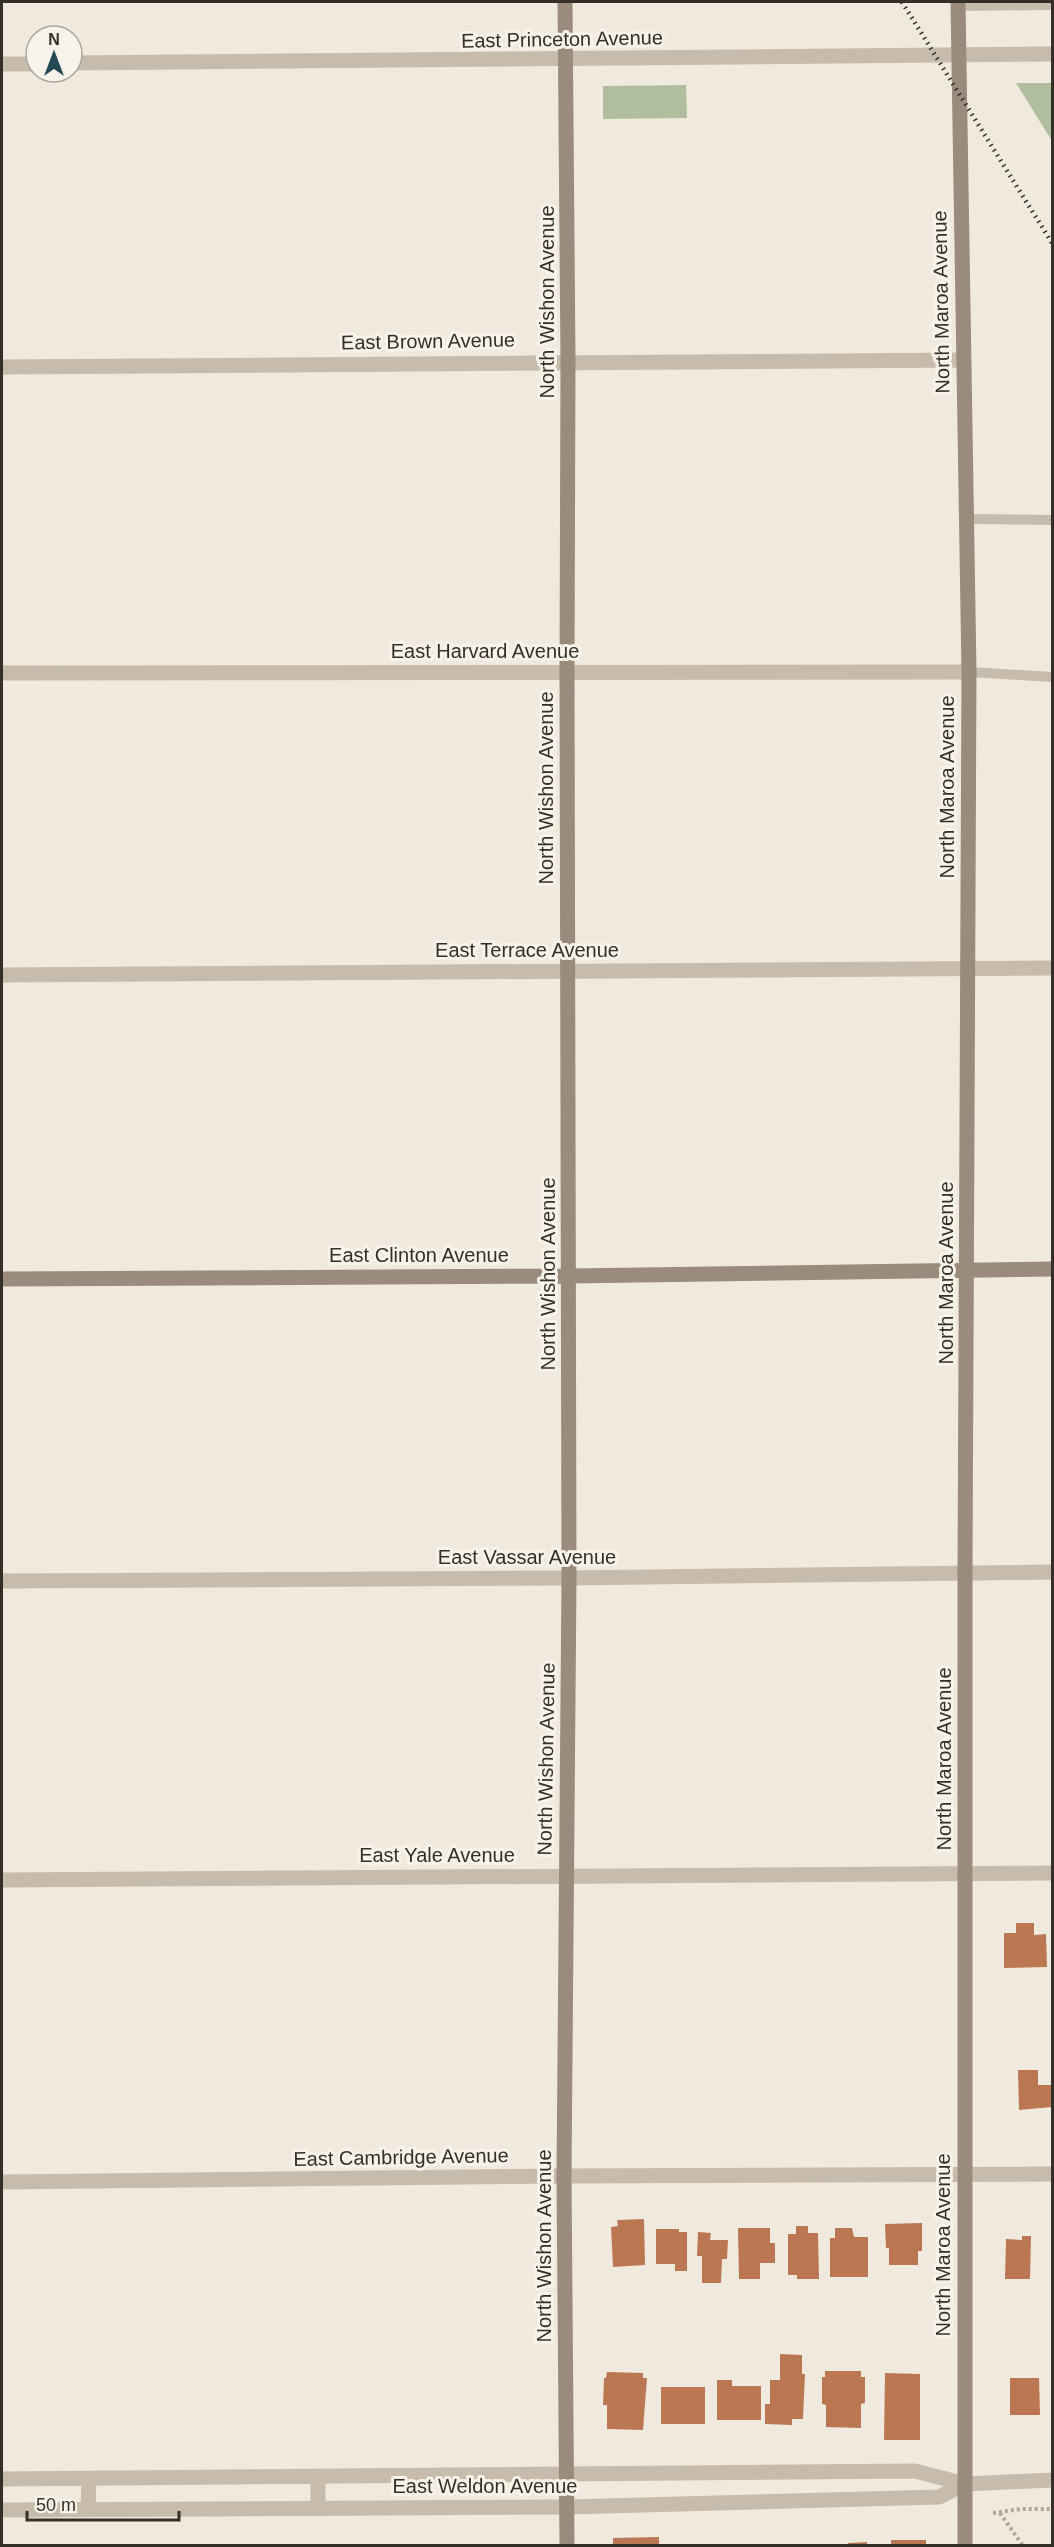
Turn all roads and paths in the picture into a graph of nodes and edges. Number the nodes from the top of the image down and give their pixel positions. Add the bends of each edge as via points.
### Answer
1 (566, 2) edge
2 (958, 4) edge
3 (1053, 4) edge
4 (1053, 54) edge
5 (959, 55) junction
6 (566, 60) junction
7 (84, 63) edge
8 (2, 64) edge
9 (24, 64) edge
10 (963, 360) junction
11 (568, 361) junction
12 (2, 367) edge
13 (966, 519) junction
14 (1053, 520) edge
15 (567, 672) junction
16 (969, 672) junction
17 (2, 673) edge
18 (1053, 677) edge
19 (967, 968) junction
20 (1053, 968) edge
21 (569, 970) junction
22 (2, 975) edge
23 (1053, 1269) edge
24 (967, 1270) junction
25 (569, 1276) junction
26 (2, 1279) edge
27 (965, 1572) junction
28 (1053, 1572) edge
29 (569, 1578) junction
30 (2, 1581) edge
31 (965, 1873) junction
32 (1053, 1873) edge
33 (566, 1875) junction
34 (2, 1880) edge
35 (1053, 2174) edge
36 (964, 2175) junction
37 (564, 2176) junction
38 (2, 2182) edge
39 (567, 2474) junction
40 (318, 2477) junction
41 (2, 2479) edge
42 (89, 2479) junction
43 (1053, 2480) edge
44 (965, 2484) junction
45 (567, 2507) junction
46 (318, 2508) junction
47 (1053, 2509) edge
48 (2, 2510) edge
49 (88, 2510) junction
50 (993, 2513) dead end
51 (1000, 2513) junction
52 (567, 2546) edge
53 (965, 2546) edge
54 (1023, 2546) edge

1 - 6 main road, North Wishon Avenue
2 - 3 lane
2 - 5 main road, North Maroa Avenue
4 - 5 street, East Princeton Avenue
5 - 6 street, East Princeton Avenue
5 - 10 main road, North Maroa Avenue
6 - 7 street, East Princeton Avenue
6 - 11 main road, North Wishon Avenue
8 - 9 street
10 - 11 street, East Brown Avenue
10 - 13 main road, North Maroa Avenue
11 - 12 street, East Brown Avenue
11 - 15 main road, North Wishon Avenue
13 - 14 lane
13 - 16 main road, North Maroa Avenue
15 - 16 street, East Harvard Avenue
15 - 17 street, East Harvard Avenue
15 - 21 main road, North Wishon Avenue
16 - 18 lane
16 - 19 main road, North Maroa Avenue
19 - 20 street, East Terrace Avenue
19 - 21 street, East Terrace Avenue
19 - 24 main road, North Maroa Avenue
21 - 22 street, East Terrace Avenue
21 - 25 main road, North Wishon Avenue
23 - 24 main road, East Clinton Avenue
24 - 25 main road, East Clinton Avenue
24 - 27 main road, North Maroa Avenue
25 - 26 main road, East Clinton Avenue
25 - 29 main road, North Wishon Avenue
27 - 28 street, East Vassar Avenue
27 - 29 street, East Vassar Avenue
27 - 31 main road, North Maroa Avenue
29 - 30 street, East Vassar Avenue
29 - 33 main road, North Wishon Avenue
31 - 32 street, East Yale Avenue
31 - 33 street, East Yale Avenue
31 - 36 main road, North Maroa Avenue
33 - 34 street, East Yale Avenue
33 - 37 main road, North Wishon Avenue
35 - 36 street, East Cambridge Avenue
36 - 37 street, East Cambridge Avenue
36 - 44 main road, North Maroa Avenue
37 - 38 street, East Cambridge Avenue
37 - 39 main road, North Wishon Avenue
39 - 40 street, East Weldon Avenue
39 - 44 street, East Weldon Avenue via 915,2471
39 - 45 main road, North Wishon Avenue
40 - 42 street, East Weldon Avenue
40 - 46 street
41 - 42 street, East Weldon Avenue
42 - 49 street
43 - 44 street, East Weldon Avenue
44 - 45 street, East Weldon Avenue via 939,2497
44 - 53 main road, North Maroa Avenue
45 - 46 street, East Weldon Avenue
45 - 52 main road, North Wishon Avenue
46 - 49 street, East Weldon Avenue
47 - 51 path
48 - 49 street, East Weldon Avenue
50 - 51 path
51 - 54 path

